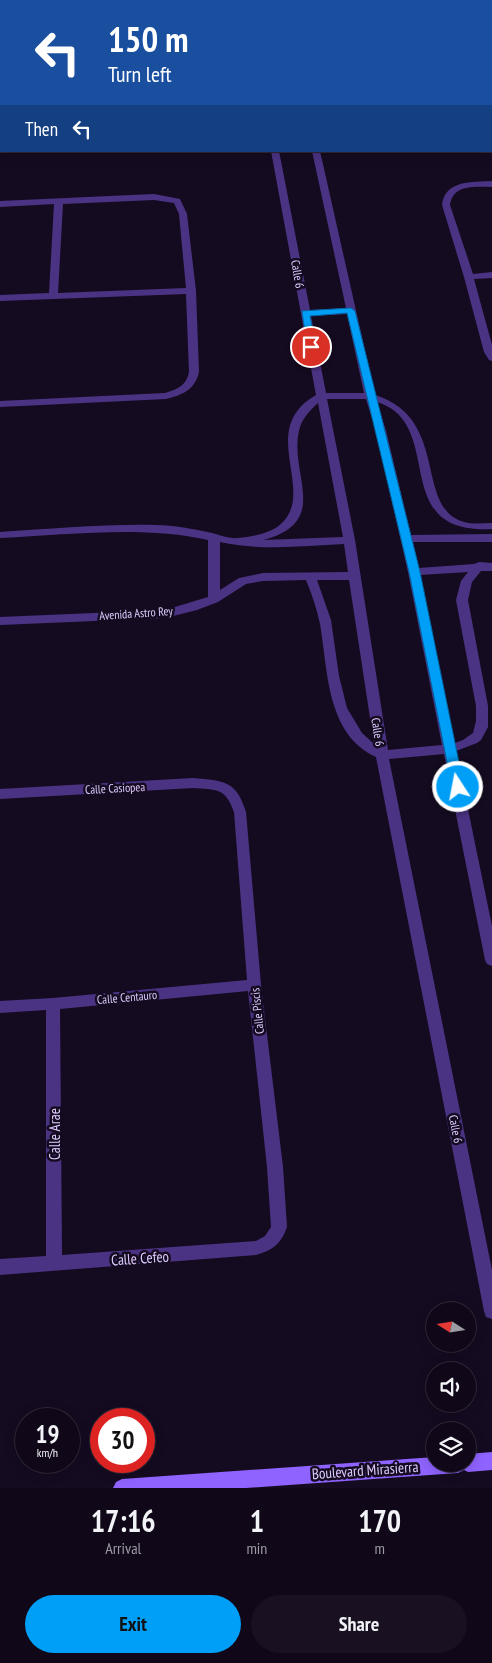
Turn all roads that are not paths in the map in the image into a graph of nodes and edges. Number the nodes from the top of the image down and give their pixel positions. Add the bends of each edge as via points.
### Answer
1 (275, 152) edge
2 (316, 152) edge
3 (492, 184) edge
4 (59, 201) junction
5 (0, 204) edge
6 (492, 275) edge
7 (469, 276) junction
8 (191, 291) junction
9 (53, 296) junction
10 (0, 298) edge
11 (351, 311) junction
12 (305, 313) junction
13 (492, 358) edge
14 (321, 397) junction
15 (370, 397) junction
16 (0, 404) edge
17 (492, 526) edge
18 (0, 535) edge
19 (492, 538) edge
20 (214, 539) junction
21 (407, 539) junction
22 (349, 540) junction
23 (235, 542) junction
24 (479, 566) junction
25 (492, 567) edge
26 (414, 572) junction
27 (310, 576) junction
28 (355, 576) junction
29 (214, 599) junction
30 (0, 621) edge
31 (450, 749) junction
32 (382, 754) junction
33 (229, 788) joint
34 (0, 794) edge
35 (492, 960) edge
36 (254, 985) junction
37 (53, 1004) junction
38 (0, 1007) edge
39 (276, 1236) joint
40 (54, 1264) junction
41 (0, 1268) edge
42 (492, 1310) edge
43 (492, 1461) edge
44 (476, 1462) edge
45 (426, 1466) edge
46 (122, 1488) edge

1 - 12 street, Calle 6
2 - 11 street
3 - 7 street via 465,186 449,191 445,198
4 - 5 street
4 - 8 street via 154,197 177,202 183,214
4 - 9 street
6 - 7 street
7 - 13 street
8 - 9 street
8 - 16 street via 192,381 189,386 166,396
9 - 10 street
11 - 12 street
11 - 15 street
12 - 14 street, Calle 6
14 - 15 street
14 - 22 street, Calle 6
14 - 23 street via 294,427 294,460 299,490 295,512 288,525
15 - 17 street via 397,408 410,421 434,499 444,516 463,525
15 - 21 street
18 - 20 street via 156,528 186,531
19 - 21 street
20 - 23 street
20 - 29 street
21 - 26 street
22 - 23 street via 271,544
22 - 28 street, Calle 6
24 - 25 street
24 - 26 street
24 - 31 street via 467,581 462,600 483,722 472,743
26 - 31 street
27 - 28 street, Avenida Astro Rey
27 - 29 street, Avenida Astro Rey via 263,577 243,581
27 - 32 street via 326,626 333,676 348,727 360,740
28 - 32 street, Calle 6
29 - 30 street, Avenida Astro Rey via 165,614
31 - 32 street
31 - 35 street
32 - 42 street, Calle 6
33 - 34 street, Calle Casiopea via 193,783
33 - 36 street, Calle Piscis via 240,812
36 - 37 street, Calle Centauro
36 - 39 street, Calle Piscis via 275,1167 279,1220
37 - 38 street, Calle Centauro
37 - 40 street, Calle Arae
39 - 40 street, Calle Cefeo via 270,1244 230,1252
40 - 41 street, Calle Cefeo
43 - 44 main road
45 - 46 main road, Boulevard Mirasierra

